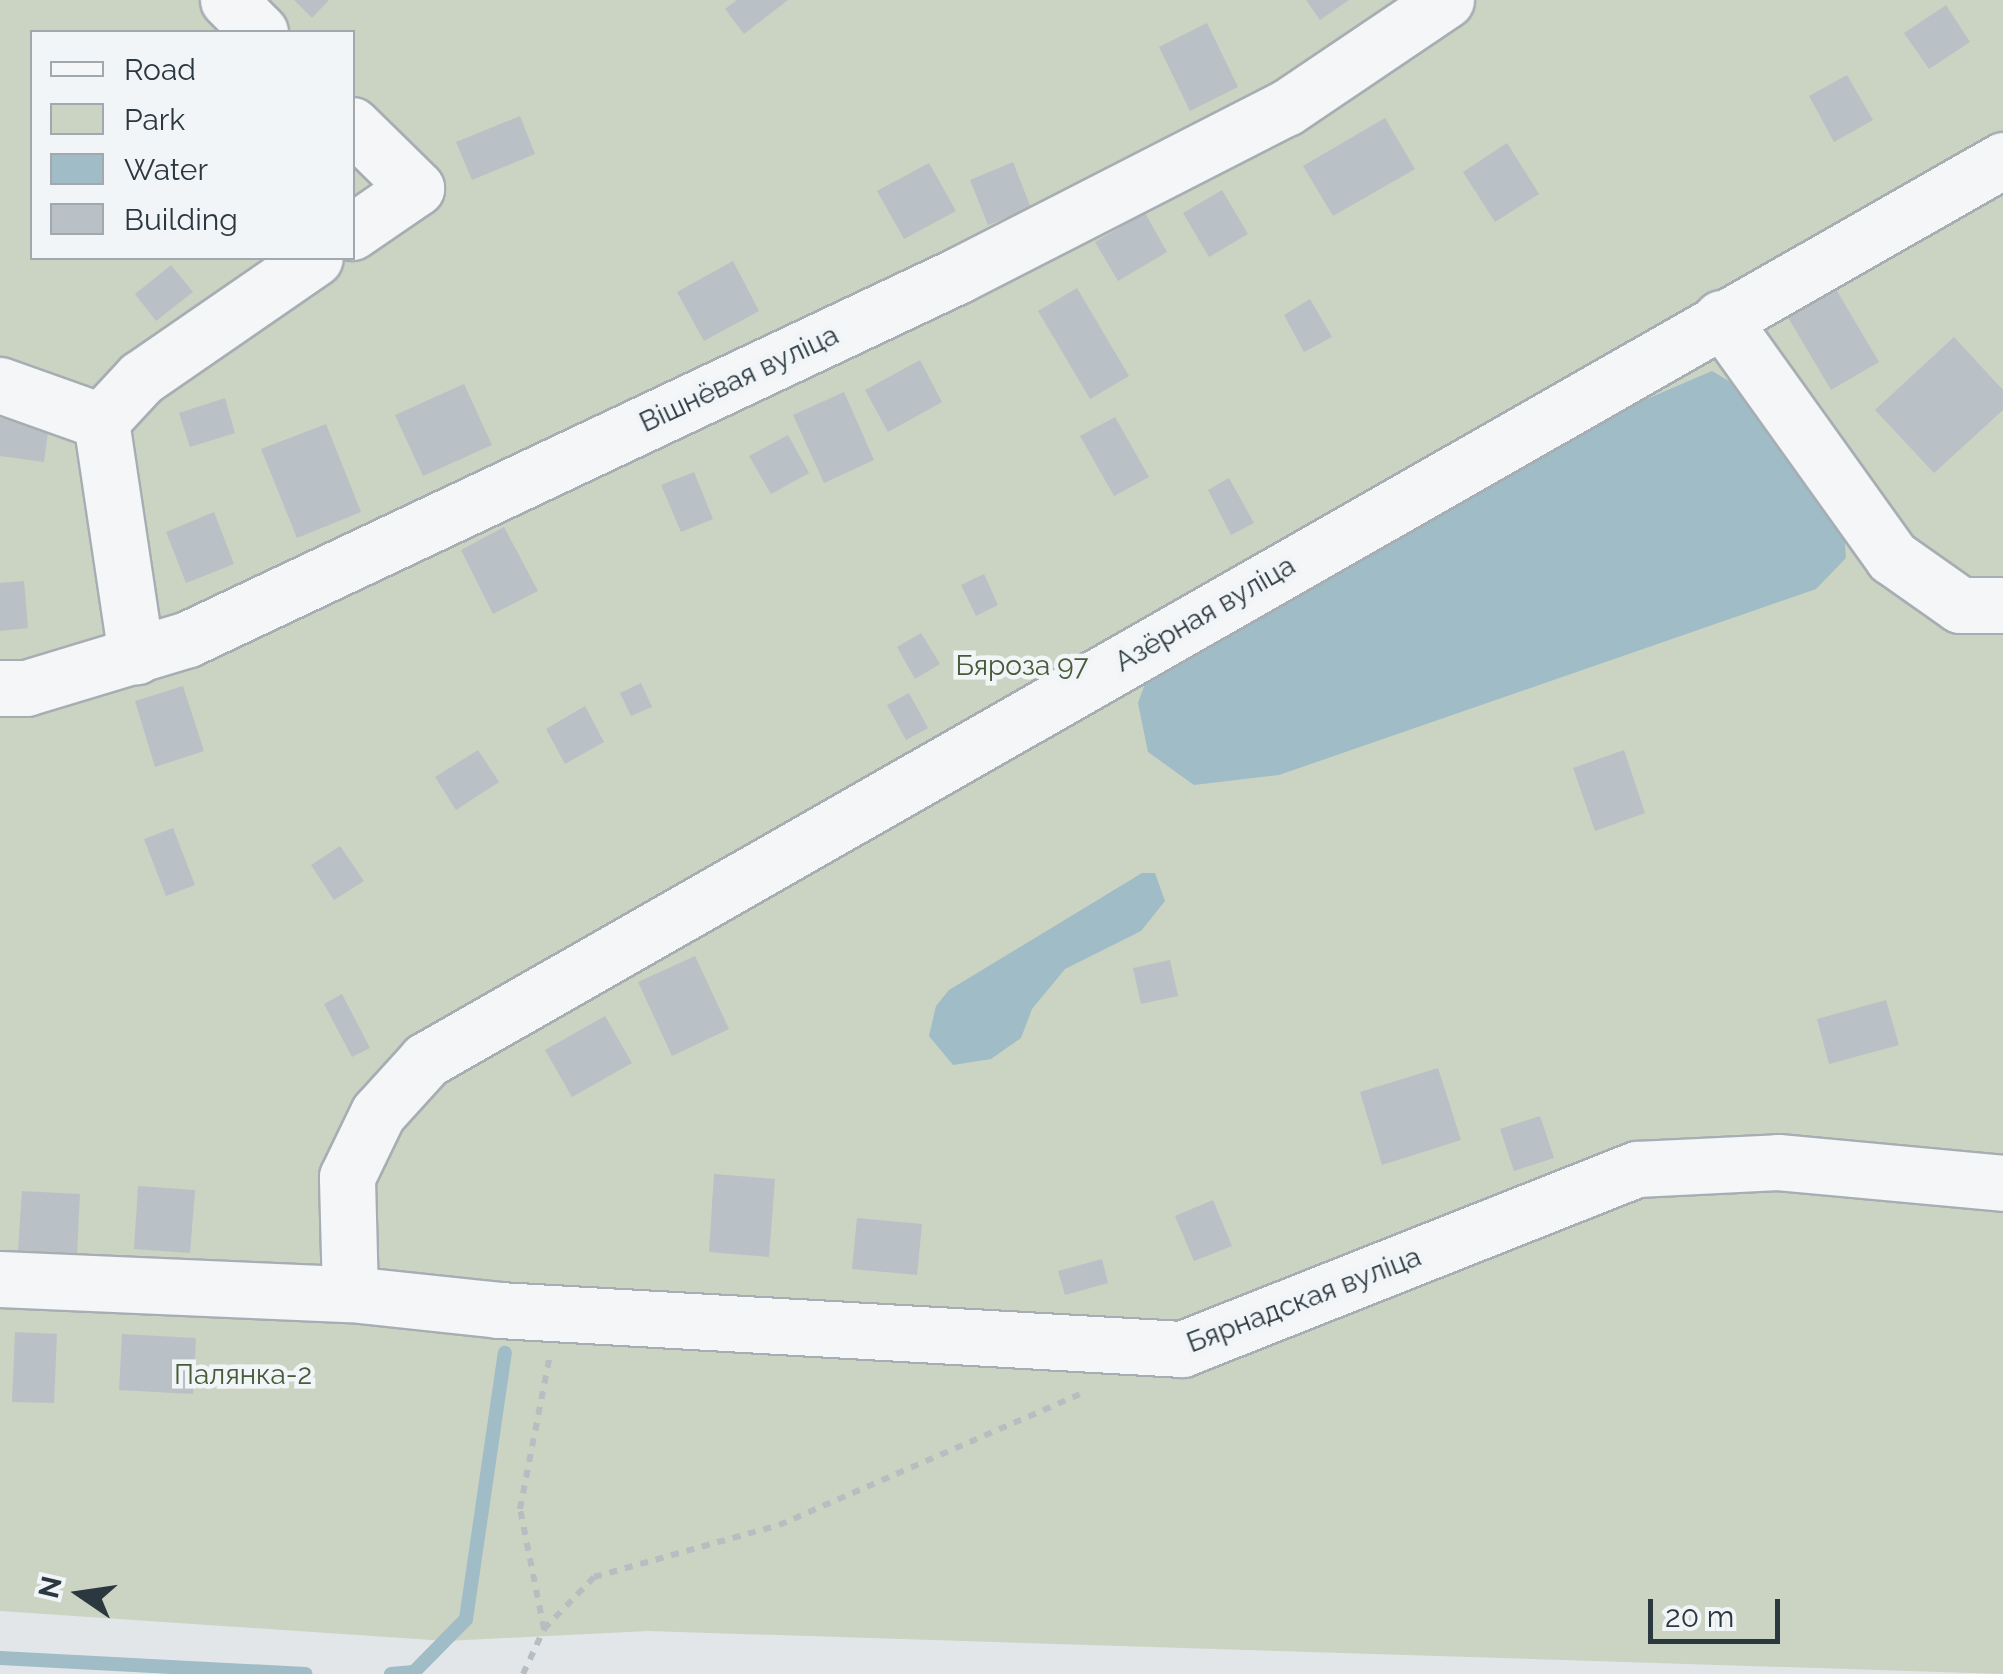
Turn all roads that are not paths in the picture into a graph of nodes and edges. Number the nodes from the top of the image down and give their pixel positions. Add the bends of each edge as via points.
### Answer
1 (228, 0) edge
2 (1446, 0) edge
3 (258, 30) edge
4 (355, 128) edge
5 (2003, 160) edge
6 (355, 230) edge
7 (312, 260) edge
8 (1721, 318) junction
9 (0, 386) edge
10 (101, 420) junction
11 (2003, 605) edge
12 (136, 656) junction
13 (0, 688) edge
14 (2003, 1183) edge
15 (0, 1279) edge
16 (350, 1294) junction

1 - 3 lane
2 - 12 lane, Вішнёвая вуліца via 1286,108 959,275 188,639
4 - 6 lane via 416,188
5 - 8 lane, Азёрная вуліца
7 - 10 lane via 141,378
8 - 11 lane via 1892,557 1960,605
8 - 16 lane, Азёрная вуліца via 426,1060 378,1113 348,1177
9 - 10 lane
10 - 12 lane
12 - 13 lane, Вішнёвая вуліца via 26,688
14 - 16 lane, Бярнадская вуліца via 1778,1162 1637,1170 1182,1349 559,1314
15 - 16 lane, Бярнадская вуліца

